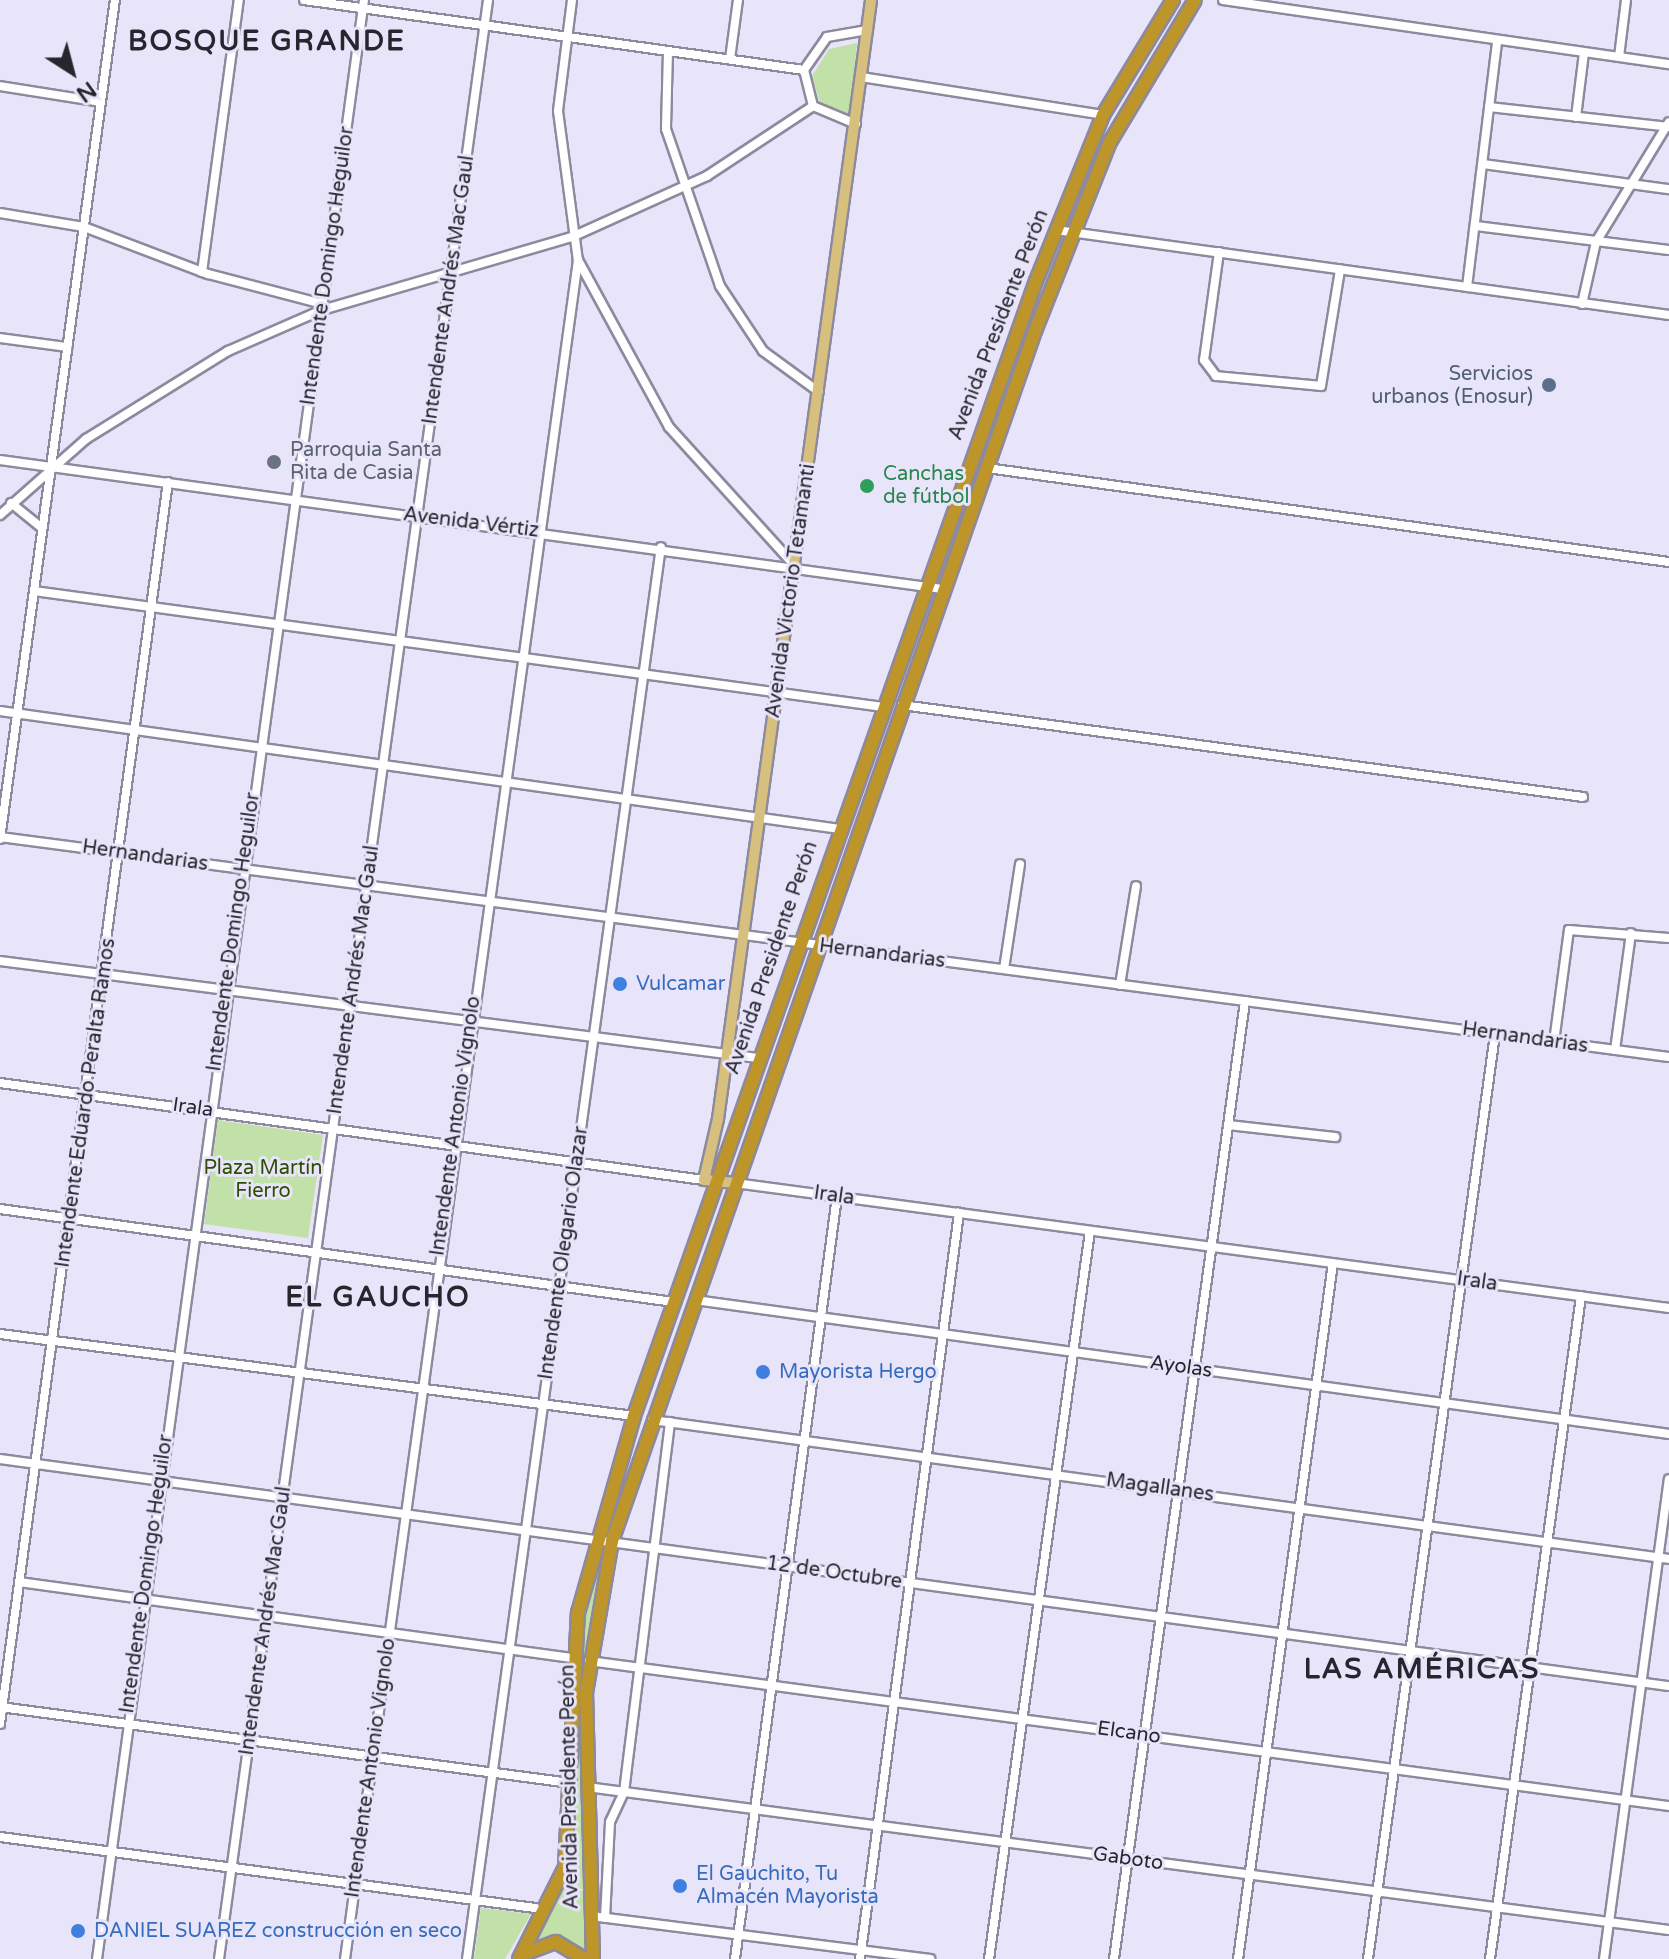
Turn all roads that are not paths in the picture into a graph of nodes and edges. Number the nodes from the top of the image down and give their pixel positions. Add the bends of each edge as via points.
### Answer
1 (115, 0) edge
2 (239, 0) edge
3 (304, 0) edge
4 (488, 0) edge
5 (572, 0) edge
6 (738, 0) edge
7 (871, 0) edge
8 (1173, 0) edge
9 (1195, 0) edge
10 (1223, 0) edge
11 (1626, 0) edge
12 (363, 4) edge
13 (485, 25) junction
14 (867, 30) junction
15 (563, 36) junction
16 (1497, 44) junction
17 (668, 51) junction
18 (1584, 53) junction
19 (1619, 57) junction
20 (730, 59) junction
21 (1669, 64) edge
22 (804, 70) junction
23 (861, 77) junction
24 (0, 86) edge
25 (101, 102) junction
26 (813, 106) junction
27 (1489, 107) junction
28 (1103, 115) junction
29 (1576, 117) junction
30 (856, 124) junction
31 (1669, 125) edge
32 (1483, 164) junction
33 (1631, 185) junction
34 (687, 187) junction
35 (1669, 189) edge
36 (0, 213) edge
37 (1476, 226) junction
38 (84, 227) junction
39 (1056, 230) junction
40 (1073, 233) junction
41 (572, 237) junction
42 (1596, 242) junction
43 (1669, 250) edge
44 (1219, 252) junction
45 (578, 260) junction
46 (1340, 270) junction
47 (451, 271) junction
48 (202, 272) junction
49 (1467, 287) junction
50 (1582, 304) junction
51 (322, 307) junction
52 (1669, 315) edge
53 (0, 338) edge
54 (67, 347) junction
55 (819, 392) junction
56 (0, 460) edge
57 (51, 466) junction
58 (987, 468) junction
59 (168, 482) junction
60 (296, 500) junction
61 (11, 503) junction
62 (0, 515) edge
63 (418, 516) junction
64 (42, 528) junction
65 (541, 532) junction
66 (661, 547) junction
67 (1669, 562) edge
68 (795, 566) junction
69 (927, 586) junction
70 (942, 589) junction
71 (34, 591) junction
72 (154, 605) junction
73 (278, 621) junction
74 (402, 636) junction
75 (520, 654) junction
76 (644, 670) junction
77 (777, 689) junction
78 (901, 705) junction
79 (883, 707) junction
80 (0, 711) edge
81 (17, 713) junction
82 (136, 731) junction
83 (259, 747) junction
84 (385, 762) junction
85 (504, 779) junction
86 (626, 794) junction
87 (1583, 797) dead end
88 (757, 813) junction
89 (840, 829) junction
90 (0, 838) edge
91 (119, 853) junction
92 (1020, 864) dead end
93 (242, 869) junction
94 (368, 886) junction
95 (1136, 886) dead end
96 (486, 902) junction
97 (610, 920) junction
98 (1631, 933) junction
99 (741, 936) junction
100 (1669, 938) edge
101 (799, 943) junction
102 (816, 945) junction
103 (0, 961) edge
104 (1004, 969) junction
105 (104, 974) junction
106 (1120, 985) junction
107 (227, 991) junction
108 (1245, 1001) junction
109 (352, 1010) junction
110 (469, 1024) junction
111 (1495, 1034) junction
112 (595, 1041) junction
113 (1554, 1042) junction
114 (1615, 1050) junction
115 (726, 1057) junction
116 (1669, 1057) edge
117 (758, 1058) junction
118 (0, 1083) edge
119 (87, 1094) junction
120 (210, 1111) junction
121 (1228, 1125) junction
122 (332, 1128) junction
123 (1335, 1137) dead end
124 (455, 1143) junction
125 (577, 1158) junction
126 (710, 1181) junction
127 (735, 1183) junction
128 (837, 1197) junction
129 (0, 1209) edge
130 (959, 1213) junction
131 (71, 1219) junction
132 (1090, 1231) junction
133 (193, 1236) junction
134 (1212, 1247) junction
135 (315, 1252) junction
136 (1333, 1263) junction
137 (437, 1269) junction
138 (1462, 1280) junction
139 (560, 1284) junction
140 (1581, 1296) junction
141 (693, 1299) junction
142 (674, 1302) junction
143 (1669, 1308) edge
144 (821, 1317) junction
145 (0, 1334) edge
146 (943, 1334) junction
147 (53, 1341) junction
148 (1073, 1352) junction
149 (176, 1356) junction
150 (1195, 1369) junction
151 (299, 1373) junction
152 (1317, 1385) junction
153 (421, 1389) junction
154 (1445, 1403) junction
155 (543, 1404) junction
156 (634, 1416) junction
157 (651, 1420) junction
158 (1564, 1420) junction
159 (670, 1422) junction
160 (1669, 1434) edge
161 (805, 1439) junction
162 (927, 1456) junction
163 (0, 1459) edge
164 (35, 1465) junction
165 (1056, 1474) junction
166 (1669, 1479) edge
167 (159, 1480) junction
168 (1178, 1491) junction
169 (282, 1496) junction
170 (1300, 1508) junction
171 (407, 1513) junction
172 (1428, 1525) junction
173 (526, 1529) junction
174 (594, 1539) junction
175 (612, 1541) junction
176 (1547, 1542) junction
177 (654, 1548) junction
178 (1658, 1558) junction
179 (1669, 1559) edge
180 (788, 1566) junction
181 (19, 1582) junction
182 (909, 1583) junction
183 (1039, 1601) junction
184 (143, 1602) junction
185 (1161, 1614) junction
186 (266, 1618) junction
187 (391, 1633) junction
188 (1283, 1633) junction
189 (510, 1650) junction
190 (1410, 1651) junction
191 (572, 1658) junction
192 (588, 1660) junction
193 (1530, 1667) junction
194 (639, 1668) junction
195 (1641, 1682) junction
196 (772, 1686) junction
197 (1669, 1686) edge
198 (894, 1702) junction
199 (1, 1708) edge
200 (1022, 1719) junction
201 (0, 1724) edge
202 (126, 1724) junction
203 (1145, 1735) junction
204 (250, 1742) junction
205 (1266, 1752) junction
206 (373, 1757) junction
207 (1394, 1769) junction
208 (493, 1773) junction
209 (570, 1783) junction
210 (1514, 1785) junction
211 (587, 1787) junction
212 (624, 1792) junction
213 (1626, 1801) junction
214 (1669, 1806) edge
215 (757, 1813) junction
216 (878, 1827) junction
217 (0, 1837) edge
218 (1006, 1841) junction
219 (106, 1853) junction
220 (1128, 1860) junction
221 (232, 1867) junction
222 (1250, 1875) junction
223 (353, 1884) junction
224 (1377, 1891) junction
225 (477, 1901) junction
226 (1497, 1907) junction
227 (535, 1908) dead end
228 (591, 1916) junction
229 (605, 1918) junction
230 (1609, 1922) junction
231 (1669, 1930) edge
232 (738, 1935) junction
233 (861, 1955) edge
234 (97, 1959) edge
235 (219, 1959) edge
236 (345, 1959) edge
237 (467, 1959) edge
238 (519, 1959) edge
239 (584, 1959) edge
240 (593, 1959) edge
241 (735, 1959) edge
242 (930, 1959) edge
243 (989, 1959) edge
244 (1114, 1959) edge
245 (1238, 1959) edge
246 (1368, 1959) edge
247 (1490, 1959) edge
248 (1604, 1959) edge

1 - 25 street
2 - 48 street
3 - 12 street
4 - 13 street, Intendente Andrés Mac Gaul
5 - 15 street
6 - 20 street
7 - 14 main road, Avenida Victorio Tetamanti
8 - 28 highway, Avenida Presidente Perón
9 - 40 highway, Avenida Presidente Perón via 1110,142
10 - 16 street
11 - 19 street
12 - 13 street
12 - 51 street, Intendente Domingo Heguilor
13 - 15 street
13 - 47 street, Intendente Andrés Mac Gaul
14 - 22 street via 827,37
14 - 23 main road, Avenida Victorio Tetamanti
15 - 17 street
15 - 41 street via 558,111
16 - 18 street
16 - 27 street
17 - 20 street
17 - 34 street via 663,114
18 - 19 street
18 - 29 street
19 - 21 street
20 - 22 street
22 - 26 street
23 - 28 street
23 - 30 main road, Avenida Victorio Tetamanti
24 - 25 street
25 - 38 street
26 - 30 street
26 - 34 street
27 - 29 street
27 - 32 street
28 - 39 highway, Avenida Presidente Perón
29 - 31 street
30 - 55 main road, Avenida Victorio Tetamanti
31 - 33 street
32 - 33 street
32 - 37 street
33 - 35 street
33 - 42 street
34 - 41 street
34 - 55 street via 732,308 778,367
36 - 38 street
37 - 42 street
37 - 49 street
38 - 48 street
38 - 54 street
39 - 40 street
39 - 69 highway, Avenida Presidente Perón
40 - 44 street
40 - 58 highway, Avenida Presidente Perón
41 - 45 street
41 - 47 street
42 - 43 street
42 - 50 street
44 - 46 street
44 - 46 street via 1207,369 1314,388 1324,381
45 - 65 street, Intendente Antonio Vignolo
45 - 68 street via 669,427
46 - 49 street
47 - 51 street
47 - 63 street, Intendente Andrés Mac Gaul
48 - 51 street
49 - 50 street
50 - 52 street
51 - 57 street via 172,382
51 - 60 street, Intendente Domingo Heguilor
53 - 54 street
54 - 57 street
55 - 68 main road, Avenida Victorio Tetamanti
56 - 57 street, Avenida Vértiz
57 - 59 street, Avenida Vértiz
57 - 61 street
57 - 64 street
58 - 67 street
58 - 70 highway, Avenida Presidente Perón
59 - 60 street, Avenida Vértiz
59 - 72 street, Intendente Eduardo Peralta Ramos
60 - 63 street, Avenida Vértiz
60 - 73 street, Intendente Domingo Heguilor
61 - 62 street
61 - 64 street
63 - 65 street, Avenida Vértiz
63 - 74 street, Intendente Andrés Mac Gaul
64 - 71 street
65 - 66 street, Avenida Vértiz
65 - 75 street, Intendente Antonio Vignolo
66 - 68 street, Avenida Vértiz
66 - 76 street, Intendente Olegario Olazar
68 - 69 street, Avenida Vértiz
68 - 77 main road, Avenida Victorio Tetamanti
69 - 70 street, Avenida Vértiz
69 - 79 highway, Avenida Presidente Perón
70 - 78 highway, Avenida Presidente Perón
71 - 72 street
71 - 81 street
72 - 73 street
72 - 82 street, Intendente Eduardo Peralta Ramos
73 - 74 street
73 - 83 street, Intendente Domingo Heguilor
74 - 75 street
74 - 84 street, Intendente Andrés Mac Gaul
75 - 76 street
75 - 85 street, Intendente Antonio Vignolo
76 - 77 street
76 - 86 street, Intendente Olegario Olazar
77 - 79 street
77 - 88 main road, Avenida Victorio Tetamanti
78 - 87 street
78 - 102 highway, Avenida Presidente Perón
79 - 89 highway, Avenida Presidente Perón
80 - 81 street
81 - 82 street
81 - 90 street
82 - 83 street
82 - 91 street, Intendente Eduardo Peralta Ramos
83 - 84 street
83 - 93 street, Intendente Domingo Heguilor
84 - 85 street
84 - 94 street, Intendente Andrés Mac Gaul
85 - 86 street
85 - 96 street, Intendente Antonio Vignolo
86 - 88 street
86 - 97 street, Intendente Olegario Olazar
88 - 89 street
88 - 99 main road, Avenida Victorio Tetamanti
89 - 101 highway, Avenida Presidente Perón
90 - 91 street, Hernandarias
91 - 93 street, Hernandarias
91 - 105 street, Intendente Eduardo Peralta Ramos
92 - 104 street
93 - 94 street, Hernandarias
93 - 107 street, Intendente Domingo Heguilor
94 - 96 street, Hernandarias
94 - 109 street, Intendente Andrés Mac Gaul
95 - 106 street
96 - 97 street, Hernandarias
96 - 110 street, Intendente Antonio Vignolo
97 - 99 street, Hernandarias
97 - 112 street, Intendente Olegario Olazar
98 - 100 street
98 - 113 street via 1569,930
98 - 114 street
99 - 101 street, Hernandarias
99 - 115 main road, Avenida Victorio Tetamanti
101 - 102 street, Hernandarias
101 - 117 highway, Avenida Presidente Perón
102 - 104 street, Hernandarias
102 - 127 highway, Avenida Presidente Perón
103 - 105 street
104 - 106 street, Hernandarias
105 - 107 street
105 - 119 street, Intendente Eduardo Peralta Ramos
106 - 108 street, Hernandarias
107 - 109 street
107 - 120 street, Intendente Domingo Heguilor
108 - 111 street, Hernandarias
108 - 121 street
109 - 110 street
109 - 122 street, Intendente Andrés Mac Gaul
110 - 112 street
110 - 124 street, Intendente Antonio Vignolo
111 - 113 street, Hernandarias
111 - 138 street
112 - 115 street
112 - 125 street, Intendente Olegario Olazar
113 - 114 street, Hernandarias
114 - 116 street, Hernandarias
115 - 117 street
115 - 126 main road, Avenida Victorio Tetamanti
117 - 126 highway, Avenida Presidente Perón
118 - 119 street, Irala
119 - 120 street, Irala
119 - 131 street, Intendente Eduardo Peralta Ramos
120 - 122 street, Irala
120 - 133 street, Intendente Domingo Heguilor
121 - 123 street
121 - 134 street
122 - 124 street, Irala
122 - 135 street, Intendente Andrés Mac Gaul
124 - 125 street, Irala
124 - 137 street, Intendente Antonio Vignolo
125 - 126 street, Irala
125 - 139 street, Intendente Olegario Olazar
126 - 127 main road, Irala
126 - 142 highway, Avenida Presidente Perón
127 - 128 street, Irala
127 - 141 highway, Avenida Presidente Perón
128 - 130 street, Irala
128 - 144 street
129 - 131 street
130 - 132 street, Irala
130 - 146 street
131 - 133 street
131 - 147 street, Intendente Eduardo Peralta Ramos
132 - 134 street, Irala
132 - 148 street
133 - 135 street
133 - 149 street, Intendente Domingo Heguilor
134 - 136 street, Irala
134 - 150 street
135 - 137 street
135 - 151 street, Intendente Andrés Mac Gaul
136 - 138 street, Irala
136 - 152 street
137 - 139 street
137 - 153 street, Intendente Antonio Vignolo
138 - 140 street, Irala
138 - 154 street
139 - 142 street
139 - 155 street, Intendente Olegario Olazar
140 - 143 street, Irala
140 - 158 street
141 - 144 street, Ayolas
141 - 157 highway, Avenida Presidente Perón
142 - 156 highway, Avenida Presidente Perón
144 - 146 street, Ayolas
144 - 161 street
145 - 147 street
146 - 148 street, Ayolas
146 - 162 street
147 - 149 street
147 - 164 street, Intendente Eduardo Peralta Ramos
148 - 150 street, Ayolas
148 - 165 street
149 - 151 street
149 - 167 street, Intendente Domingo Heguilor
150 - 152 street, Ayolas
150 - 168 street
151 - 153 street
151 - 169 street, Intendente Andrés Mac Gaul
152 - 154 street, Ayolas
152 - 170 street
153 - 155 street
153 - 171 street, Intendente Antonio Vignolo
154 - 158 street, Ayolas
154 - 172 street
155 - 156 street
155 - 173 street, Intendente Olegario Olazar
156 - 174 highway, Avenida Presidente Perón
157 - 159 street, Magallanes
157 - 175 highway, Avenida Presidente Perón
158 - 160 street, Ayolas
158 - 176 street
159 - 161 street, Magallanes
159 - 177 street
161 - 162 street, Magallanes
161 - 180 street
162 - 165 street, Magallanes
162 - 182 street
163 - 164 street, 12 de Octubre
164 - 167 street, 12 de Octubre
164 - 181 street, Intendente Eduardo Peralta Ramos
165 - 168 street, Magallanes
165 - 183 street
166 - 178 street
167 - 169 street, 12 de Octubre
167 - 184 street, Intendente Domingo Heguilor
168 - 170 street, Magallanes
168 - 185 street
169 - 171 street, 12 de Octubre
169 - 186 street, Intendente Andrés Mac Gaul
170 - 172 street, Magallanes
170 - 188 street
171 - 173 street, 12 de Octubre
171 - 187 street, Intendente Antonio Vignolo
172 - 176 street, Magallanes
172 - 190 street
173 - 174 street, 12 de Octubre
173 - 189 street, Intendente Olegario Olazar
174 - 175 street, 12 de Octubre
174 - 191 highway, Avenida Presidente Perón
175 - 177 street, 12 de Octubre
175 - 192 highway, Avenida Presidente Perón
176 - 178 street, Magallanes
176 - 193 street
177 - 180 street, 12 de Octubre
177 - 194 street
178 - 179 street, Magallanes
178 - 195 street
180 - 182 street, 12 de Octubre
180 - 196 street
181 - 184 street
181 - 199 street, Intendente Eduardo Peralta Ramos
182 - 183 street, 12 de Octubre
182 - 198 street
183 - 185 street, 12 de Octubre
183 - 200 street
184 - 186 street
184 - 202 street, Intendente Domingo Heguilor
185 - 188 street, 12 de Octubre
185 - 203 street
186 - 187 street
186 - 204 street, Intendente Andrés Mac Gaul
187 - 189 street
187 - 206 street, Intendente Antonio Vignolo
188 - 190 street, 12 de Octubre
188 - 205 street
189 - 191 street
189 - 208 street, Intendente Olegario Olazar
190 - 193 street, 12 de Octubre
190 - 207 street
191 - 209 highway, Avenida Presidente Perón
192 - 194 street, Elcano
192 - 211 highway, Avenida Presidente Perón
193 - 195 street, 12 de Octubre
193 - 210 street
194 - 196 street, Elcano
194 - 212 street
195 - 197 street, 12 de Octubre
195 - 213 street
196 - 198 street, Elcano
196 - 215 street
198 - 200 street, Elcano
198 - 216 street
199 - 201 street, Intendente Eduardo Peralta Ramos
199 - 202 street
200 - 203 street, Elcano
200 - 218 street
202 - 204 street
202 - 219 street, Intendente Domingo Heguilor
203 - 205 street, Elcano
203 - 220 street
204 - 206 street
204 - 221 street, Intendente Andrés Mac Gaul
205 - 207 street, Elcano
205 - 222 street
206 - 208 street
206 - 223 street, Intendente Antonio Vignolo
207 - 210 street, Elcano
207 - 224 street
208 - 209 street
208 - 225 street, Intendente Olegario Olazar
209 - 238 highway, Avenida Presidente Perón via 565,1867
210 - 213 street, Elcano
210 - 226 street
211 - 212 street, Gaboto
211 - 228 highway, Avenida Presidente Perón
212 - 215 street, Gaboto
212 - 229 street via 610,1822
213 - 214 street, Elcano
213 - 230 street
215 - 216 street, Gaboto
215 - 232 street
216 - 218 street, Gaboto
216 - 233 street
217 - 219 street
218 - 220 street, Gaboto
218 - 243 street
219 - 221 street
219 - 234 street, Intendente Domingo Heguilor
220 - 222 street, Gaboto
220 - 244 street
221 - 223 street
221 - 235 street, Intendente Andrés Mac Gaul
222 - 224 street, Gaboto
222 - 245 street
223 - 225 street
223 - 236 street, Intendente Antonio Vignolo
224 - 226 street, Gaboto
224 - 246 street
225 - 227 street
225 - 237 street, Intendente Olegario Olazar
226 - 230 street, Gaboto
226 - 247 street
228 - 229 street
228 - 240 highway, Avenida Presidente Perón
229 - 232 street
230 - 231 street, Gaboto
230 - 248 street
232 - 233 street
232 - 241 street
233 - 242 street
238 - 239 highway via 556,1942

